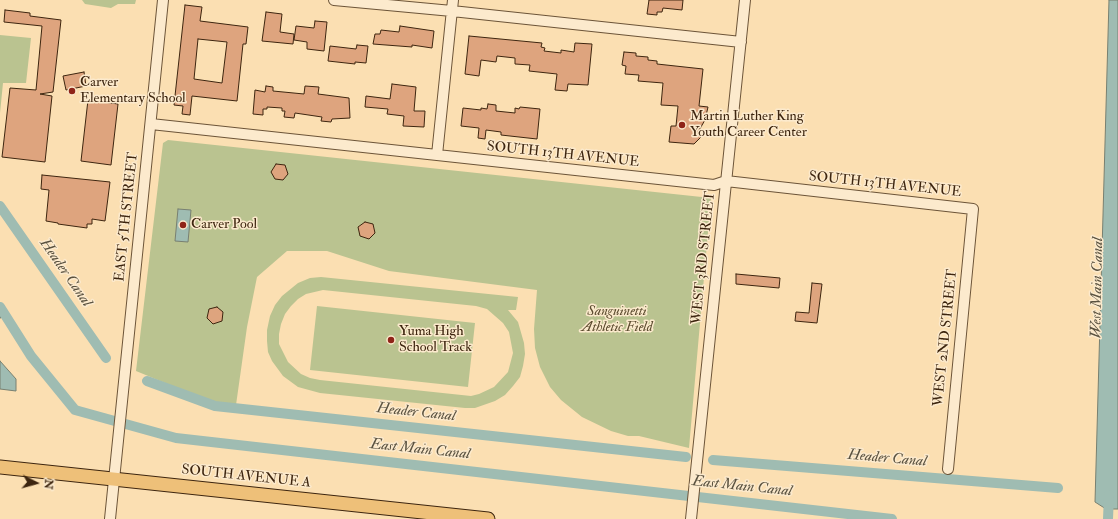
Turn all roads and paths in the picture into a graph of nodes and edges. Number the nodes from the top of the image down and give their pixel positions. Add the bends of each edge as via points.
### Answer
1 (163, 0) edge
2 (334, 0) edge
3 (453, 0) edge
4 (745, 0) edge
5 (452, 11) junction
6 (741, 42) junction
7 (150, 124) junction
8 (437, 155) junction
9 (726, 181) junction
10 (973, 209) joint
11 (0, 467) edge
12 (948, 469) dead end
13 (114, 480) junction
14 (402, 514) edge
15 (692, 518) edge
16 (110, 519) edge
17 (488, 519) edge

1 - 7 street, EAST 5TH STREET
2 - 5 street
3 - 5 street
4 - 6 street, WEST 3RD STREET
5 - 6 street
5 - 8 street
6 - 9 street, WEST 3RD STREET
7 - 8 street, SOUTH 13TH AVENUE
7 - 13 street, EAST 5TH STREET
8 - 9 street, SOUTH 13TH AVENUE via 714,185
9 - 10 street, SOUTH 13TH AVENUE
9 - 15 street, WEST 3RD STREET
10 - 12 street, WEST 2ND STREET
11 - 13 main road, SOUTH AVENUE A
13 - 14 main road, SOUTH AVENUE A
13 - 16 street, EAST 5TH STREET
14 - 17 main road, SOUTH AVENUE A

